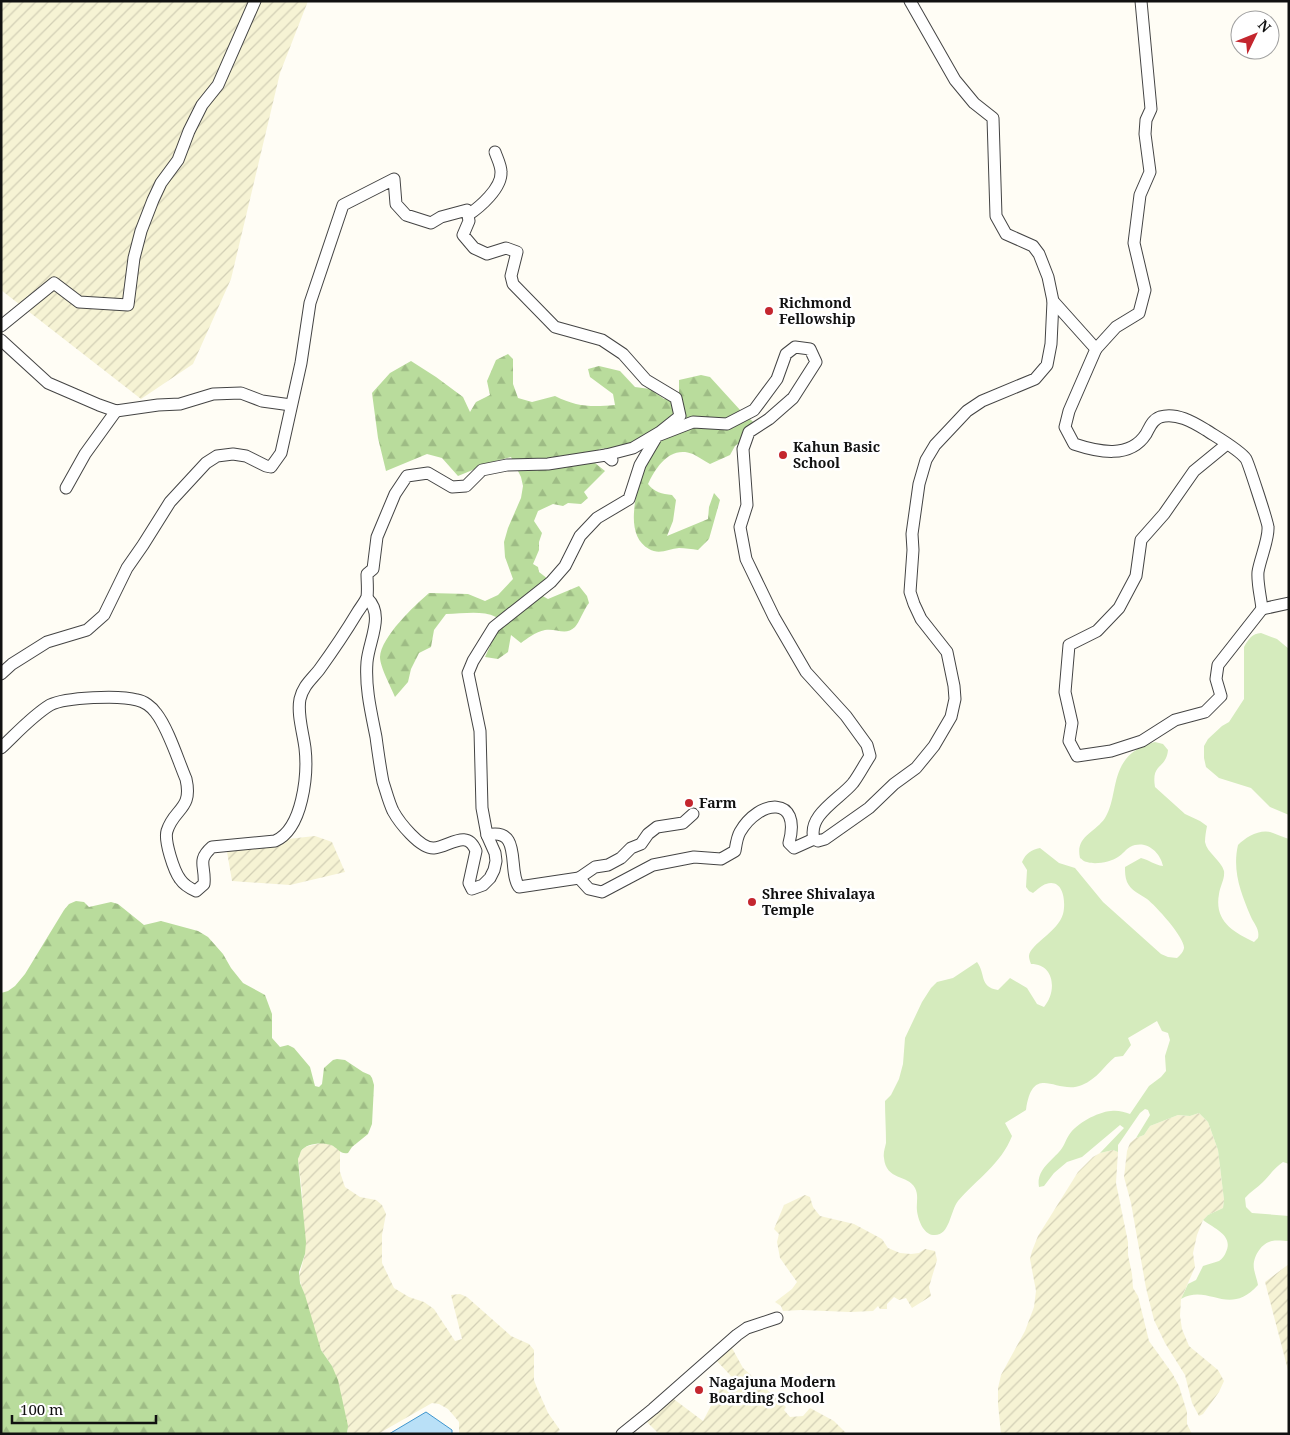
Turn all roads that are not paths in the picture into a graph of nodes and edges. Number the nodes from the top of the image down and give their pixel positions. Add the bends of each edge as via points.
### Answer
1 (255, 1) edge
2 (910, 1) edge
3 (1141, 1) edge
4 (495, 152) dead end
5 (468, 215) junction
6 (1053, 301) junction
7 (1, 326) edge
8 (1, 340) edge
9 (1096, 348) junction
10 (291, 405) junction
11 (116, 411) junction
12 (657, 436) junction
13 (1228, 444) junction
14 (606, 455) junction
15 (66, 488) dead end
16 (367, 598) junction
17 (1289, 603) edge
18 (1262, 609) junction
19 (1, 674) edge
20 (1, 748) edge
21 (693, 814) dead end
22 (487, 835) junction
23 (814, 839) junction
24 (579, 878) junction
25 (777, 1318) dead end
26 (622, 1434) edge

1 - 7 street via 218,85 202,105 178,160 153,200 134,258 128,305 79,302 54,283
2 - 6 street via 955,80 993,118 996,216 1006,234 1033,246 1039,254
3 - 9 street via 1151,109 1145,134 1150,172 1140,195 1134,243 1145,290 1139,312 1116,327
4 - 5 street via 502,172 497,186 481,206
5 - 10 street via 468,210 431,223 406,215 396,204 394,179 343,205 310,303
5 - 14 street via 464,235 474,248 487,254 506,248 517,252 511,276 513,284 555,327 602,340 623,354 646,380 676,398 680,416 633,448
6 - 9 street
6 - 23 street via 1052,344 1047,365 1034,379 982,401 967,411 935,445 926,460 919,484 912,534 910,592 921,619 947,652 955,699 951,718 916,768 841,829 825,839
8 - 11 street via 48,383
9 - 13 street via 1069,411 1066,427 1074,444 1100,451 1123,451 1138,444 1152,423 1170,415 1199,425
10 - 11 street via 262,401 241,393 213,394 180,404
10 - 19 street via 281,453 272,466 233,454 217,456 206,463 170,502 127,568 104,615 87,630 46,642
11 - 15 street via 85,454
12 - 14 street via 612,460
12 - 22 street via 640,466 629,500 597,518 580,536 565,566 552,582 494,627 473,662 468,674 480,731 482,808
12 - 23 street via 693,422 727,424 754,410 777,379 786,354 795,347 810,349 816,362 793,398 748,432 743,449 747,505 740,527 746,559 774,617 806,672 846,716 867,745 870,756 852,783 822,813 814,825
13 - 18 street via 1246,458 1268,527 1258,574
13 - 18 street via 1194,471 1141,540 1136,576 1119,608 1097,631 1069,645 1065,692 1072,723 1068,740 1077,756 1111,751 1142,741 1175,720 1205,712 1221,696 1216,679 1218,665
14 - 16 street via 482,470 466,486 452,487 428,474 407,476 395,494 377,537 373,569 367,574
16 - 20 street via 305,686 300,700 306,766 299,810 291,827 275,841 212,847 202,860 204,884 196,891 180,879 166,833 186,804 186,779 161,720 143,702 107,698 72,699 52,704
16 - 22 street via 376,612 366,676 368,695 384,783 393,810 423,846 433,848 455,841 471,842 476,851 469,883 472,889 483,885 494,870 495,853
17 - 18 street
21 - 24 street via 683,824 657,827 621,858 595,867
22 - 24 street via 496,833 507,838 515,866 515,881 519,886
23 - 24 street via 794,848 789,843 792,819 777,807 769,808 749,820 738,834 735,851 721,859 694,857 653,865 602,892 589,889
25 - 26 street via 747,1328 737,1335

